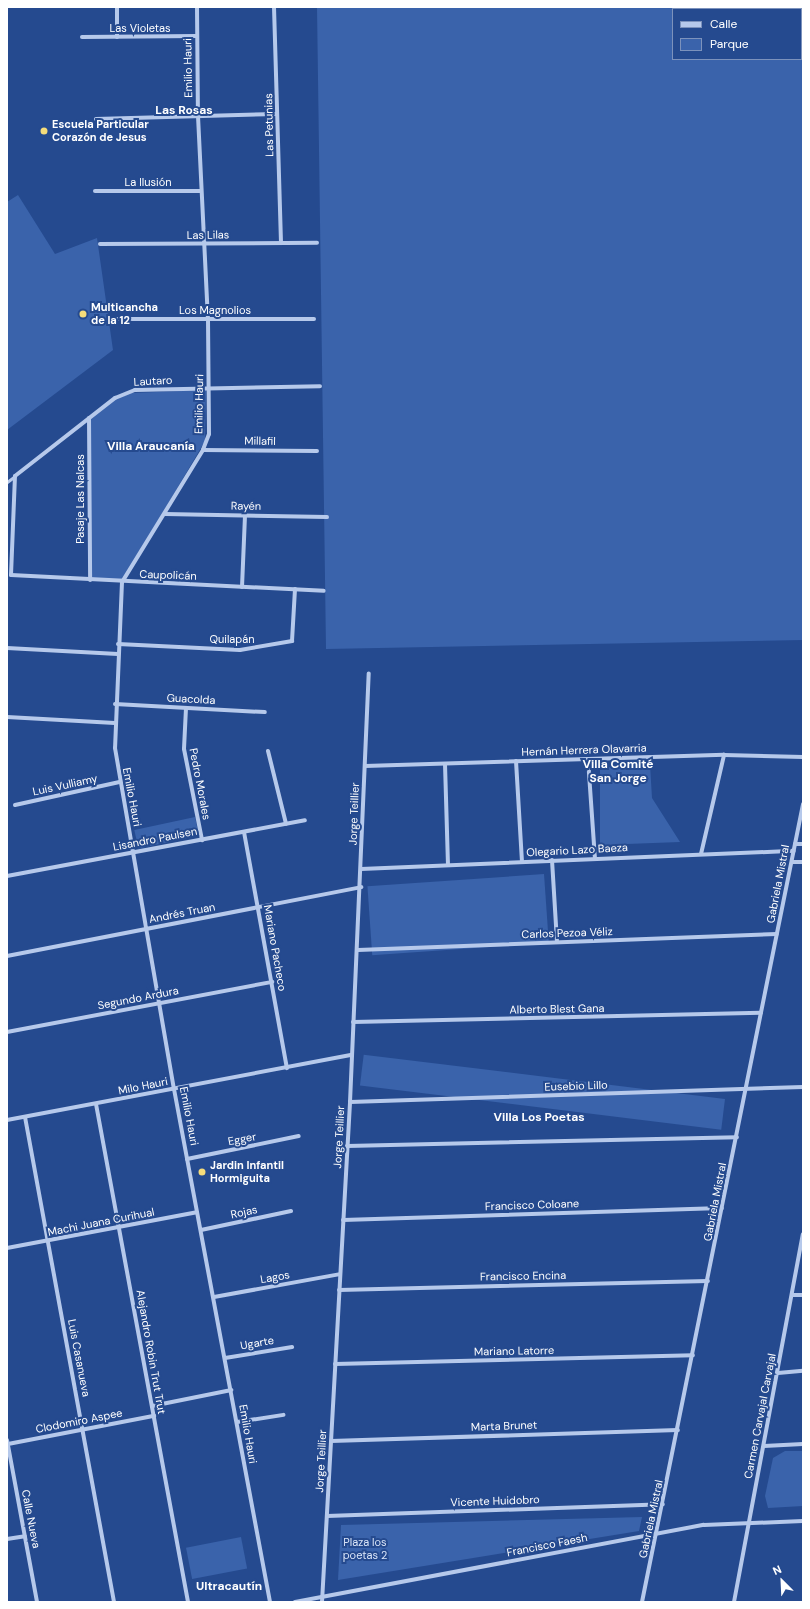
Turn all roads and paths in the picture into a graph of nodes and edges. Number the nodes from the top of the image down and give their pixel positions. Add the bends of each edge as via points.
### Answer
1 (117, 7) edge
2 (197, 7) edge
3 (274, 7) edge
4 (197, 36) junction
5 (82, 37) dead end
6 (117, 37) junction
7 (277, 114) junction
8 (198, 116) junction
9 (96, 119) dead end
10 (95, 191) dead end
11 (200, 191) junction
12 (281, 243) junction
13 (317, 243) dead end
14 (100, 244) dead end
15 (204, 244) junction
16 (116, 319) dead end
17 (208, 319) junction
18 (314, 319) dead end
19 (320, 386) dead end
20 (208, 388) junction
21 (89, 418) junction
22 (204, 450) junction
23 (317, 451) dead end
24 (15, 476) junction
25 (7, 482) edge
26 (164, 514) junction
27 (245, 515) junction
28 (327, 516) dead end
29 (9, 577) edge
30 (90, 580) junction
31 (122, 582) junction
32 (242, 587) junction
33 (295, 590) junction
34 (324, 591) dead end
35 (118, 644) junction
36 (7, 648) edge
37 (118, 654) junction
38 (369, 673) dead end
39 (116, 704) junction
40 (186, 708) junction
41 (265, 712) dead end
42 (7, 717) edge
43 (115, 723) junction
44 (268, 750) dead end
45 (724, 755) junction
46 (803, 757) edge
47 (588, 759) junction
48 (516, 761) junction
49 (445, 764) junction
50 (365, 766) junction
51 (120, 782) junction
52 (803, 804) edge
53 (14, 805) dead end
54 (305, 820) dead end
55 (286, 824) junction
56 (244, 832) junction
57 (202, 840) junction
58 (795, 844) junction
59 (803, 844) edge
60 (794, 851) junction
61 (134, 853) junction
62 (701, 854) junction
63 (595, 858) junction
64 (552, 860) junction
65 (522, 862) junction
66 (792, 862) junction
67 (803, 862) edge
68 (448, 865) junction
69 (361, 869) junction
70 (7, 876) edge
71 (361, 887) junction
72 (259, 907) junction
73 (146, 929) junction
74 (777, 934) junction
75 (557, 942) junction
76 (358, 950) junction
77 (7, 956) edge
78 (272, 982) junction
79 (160, 1003) junction
80 (761, 1013) junction
81 (354, 1022) junction
82 (7, 1032) edge
83 (352, 1055) junction
84 (287, 1068) junction
85 (803, 1088) edge
86 (174, 1090) junction
87 (746, 1091) junction
88 (350, 1102) junction
89 (96, 1104) junction
90 (25, 1117) junction
91 (7, 1120) edge
92 (299, 1136) dead end
93 (737, 1137) junction
94 (348, 1146) junction
95 (187, 1159) junction
96 (722, 1208) junction
97 (292, 1211) dead end
98 (198, 1212) junction
99 (343, 1220) junction
100 (119, 1228) junction
101 (201, 1230) junction
102 (803, 1234) edge
103 (47, 1241) junction
104 (7, 1248) edge
105 (340, 1274) junction
106 (708, 1281) junction
107 (339, 1290) junction
108 (792, 1295) junction
109 (803, 1295) edge
110 (214, 1297) junction
111 (292, 1347) dead end
112 (693, 1355) junction
113 (225, 1358) junction
114 (335, 1364) junction
115 (803, 1371) edge
116 (778, 1373) junction
117 (231, 1390) junction
118 (152, 1406) junction
119 (283, 1415) dead end
120 (154, 1416) junction
121 (237, 1422) junction
122 (83, 1430) junction
123 (678, 1430) junction
124 (331, 1441) junction
125 (7, 1442) edge
126 (803, 1444) edge
127 (764, 1446) junction
128 (13, 1470) junction
129 (7, 1471) edge
130 (663, 1504) junction
131 (327, 1516) junction
132 (803, 1521) edge
133 (749, 1523) junction
134 (657, 1534) junction
135 (25, 1536) junction
136 (7, 1540) edge
137 (322, 1597) junction
138 (38, 1602) edge
139 (114, 1602) edge
140 (188, 1602) edge
141 (270, 1602) edge
142 (295, 1602) edge
143 (322, 1602) edge
144 (642, 1602) edge
145 (734, 1602) edge

1 - 6 street
2 - 4 street, Emilio Hauri
3 - 7 street, Las Petunias
4 - 6 street, Las Violetas
4 - 8 street, Emilio Hauri
5 - 6 street, Las Violetas
7 - 8 street
7 - 12 street, Las Petunias
8 - 9 street
8 - 11 street, Emilio Hauri
10 - 11 street, La Ilusión
11 - 15 street, Emilio Hauri
12 - 13 street, Las Lilas
12 - 15 street, Las Lilas
14 - 15 street, Las Lilas
15 - 17 street, Emilio Hauri
16 - 17 street, Los Magnolios
17 - 18 street, Los Magnolios
17 - 20 street, Emilio Hauri
19 - 20 street, Lautaro
20 - 21 street, Lautaro via 128,391
20 - 22 street, Emilio Hauri via 209,434
21 - 24 street, Lautaro
21 - 30 street, Pasaje Las Nalcas
22 - 23 street, Millafil
22 - 26 street, Emilio Hauri
24 - 25 lane, Lautaro
24 - 29 street
26 - 27 street, Rayén
26 - 31 street, Emilio Hauri
27 - 28 street, Rayén
27 - 32 street
29 - 30 street, Caupolicán
30 - 31 street, Caupolicán
31 - 32 street, Caupolicán
31 - 35 street, Emilio Hauri
32 - 33 street, Caupolicán
33 - 34 street, Caupolicán
33 - 35 street, Quilapán via 292,641 240,650
35 - 37 street, Emilio Hauri
36 - 37 street
37 - 39 street, Emilio Hauri
38 - 50 street, Jorge Teillier
39 - 40 street, Guacolda
39 - 43 street, Emilio Hauri
40 - 41 street, Guacolda
40 - 57 street, Pedro Morales via 184,749
42 - 43 street
43 - 51 street, Emilio Hauri via 115,748
44 - 55 street
45 - 46 street, Hernán Herrera Olavarria
45 - 47 street, Hernán Herrera Olavarria
45 - 62 street
47 - 48 street, Hernán Herrera Olavarria
47 - 63 street
48 - 49 street, Hernán Herrera Olavarria
48 - 65 street
49 - 50 street, Hernán Herrera Olavarria
49 - 68 street
50 - 69 street, Jorge Teillier
51 - 53 street, Luis Vulliamy
51 - 61 street, Emilio Hauri
52 - 58 street, Gabriela Mistral
54 - 55 street, Lisandro Paulsen
55 - 56 street, Lisandro Paulsen
56 - 57 street, Lisandro Paulsen
56 - 72 street, Mariano Pacheco
57 - 61 street, Lisandro Paulsen
58 - 59 street
58 - 60 street, Gabriela Mistral
60 - 62 street, Olegario Lazo Baeza
60 - 66 street, Gabriela Mistral
61 - 70 street, Lisandro Paulsen
61 - 73 street, Emilio Hauri
62 - 63 street, Olegario Lazo Baeza
63 - 64 street, Olegario Lazo Baeza
64 - 65 street, Olegario Lazo Baeza
64 - 75 street
65 - 68 street, Olegario Lazo Baeza
66 - 67 street
66 - 74 street, Gabriela Mistral
68 - 69 street, Olegario Lazo Baeza
69 - 71 street, Jorge Teillier
71 - 72 street, Andrés Truan
71 - 76 street, Jorge Teillier
72 - 73 street, Andrés Truan
72 - 78 street, Mariano Pacheco
73 - 77 street, Andrés Truan
73 - 79 street, Emilio Hauri
74 - 75 street, Carlos Pezoa Véliz
74 - 80 street, Gabriela Mistral
75 - 76 street, Carlos Pezoa Véliz
76 - 81 street, Jorge Teillier
78 - 79 street, Segundo Ardura
78 - 84 street, Mariano Pacheco
79 - 82 street, Segundo Ardura
79 - 86 street, Emilio Hauri
80 - 81 street, Alberto Blest Gana
80 - 87 street, Gabriela Mistral
81 - 83 street, Jorge Teillier
83 - 84 street, Milo Hauri
83 - 88 street, Jorge Teillier
84 - 86 street, Milo Hauri
85 - 87 street, Eusebio Lillo
86 - 89 street, Milo Hauri
86 - 95 street, Emilio Hauri
87 - 88 street, Eusebio Lillo
87 - 93 street, Gabriela Mistral
88 - 94 street, Jorge Teillier
89 - 90 street, Milo Hauri
89 - 100 street, Alejandro Robin Trut Trut
90 - 91 street, Milo Hauri
90 - 103 street, Luis Casanueva
92 - 95 street, Egger
93 - 94 street
93 - 96 street, Gabriela Mistral
94 - 99 street, Jorge Teillier
95 - 98 street, Emilio Hauri
96 - 99 street, Francisco Coloane
96 - 106 street, Gabriela Mistral
97 - 101 street, Rojas
98 - 100 street, Machi Juana Curihual
98 - 101 street, Emilio Hauri
99 - 105 street, Jorge Teillier
100 - 103 street, Machi Juana Curihual
100 - 118 street, Alejandro Robin Trut Trut
101 - 110 street, Emilio Hauri
102 - 108 street, Carmen Carvajal Carvajal
103 - 104 street, Machi Juana Curihual
103 - 122 street, Luis Casanueva
105 - 107 street, Jorge Teillier
105 - 110 street, Lagos
106 - 107 street, Francisco Encina
106 - 112 street, Gabriela Mistral
107 - 114 street, Jorge Teillier
108 - 109 street
108 - 116 street, Carmen Carvajal Carvajal
110 - 113 street, Emilio Hauri
111 - 113 street, Ugarte
112 - 114 street, Mariano Latorre
112 - 123 street, Gabriela Mistral
113 - 117 street, Emilio Hauri
114 - 124 street, Jorge Teillier
115 - 116 street
116 - 127 street, Carmen Carvajal Carvajal
117 - 118 street
117 - 121 street, Emilio Hauri
118 - 120 street, Alejandro Robin Trut Trut
119 - 121 street
120 - 122 street, Clodomiro Aspee
120 - 140 street, Alejandro Robin Trut Trut
121 - 141 street, Emilio Hauri
122 - 125 street, Clodomiro Aspee
122 - 139 street, Luis Casanueva
123 - 124 street, Marta Brunet
123 - 130 street, Gabriela Mistral
124 - 131 street, Jorge Teillier
125 - 128 street, Calle Nueva
126 - 127 street
127 - 133 street, Carmen Carvajal Carvajal
128 - 129 street
128 - 135 street, Calle Nueva
130 - 131 street, Vicente Huidobro
130 - 134 street, Gabriela Mistral
131 - 137 street, Jorge Teillier
132 - 133 street, Francisco Faesh
133 - 134 street, Francisco Faesh via 704,1525
133 - 145 street, Carmen Carvajal Carvajal
134 - 137 street, Francisco Faesh
134 - 144 street, Gabriela Mistral
135 - 136 street
135 - 138 street, Calle Nueva
137 - 142 street, Francisco Faesh
137 - 143 street, Jorge Teillier

